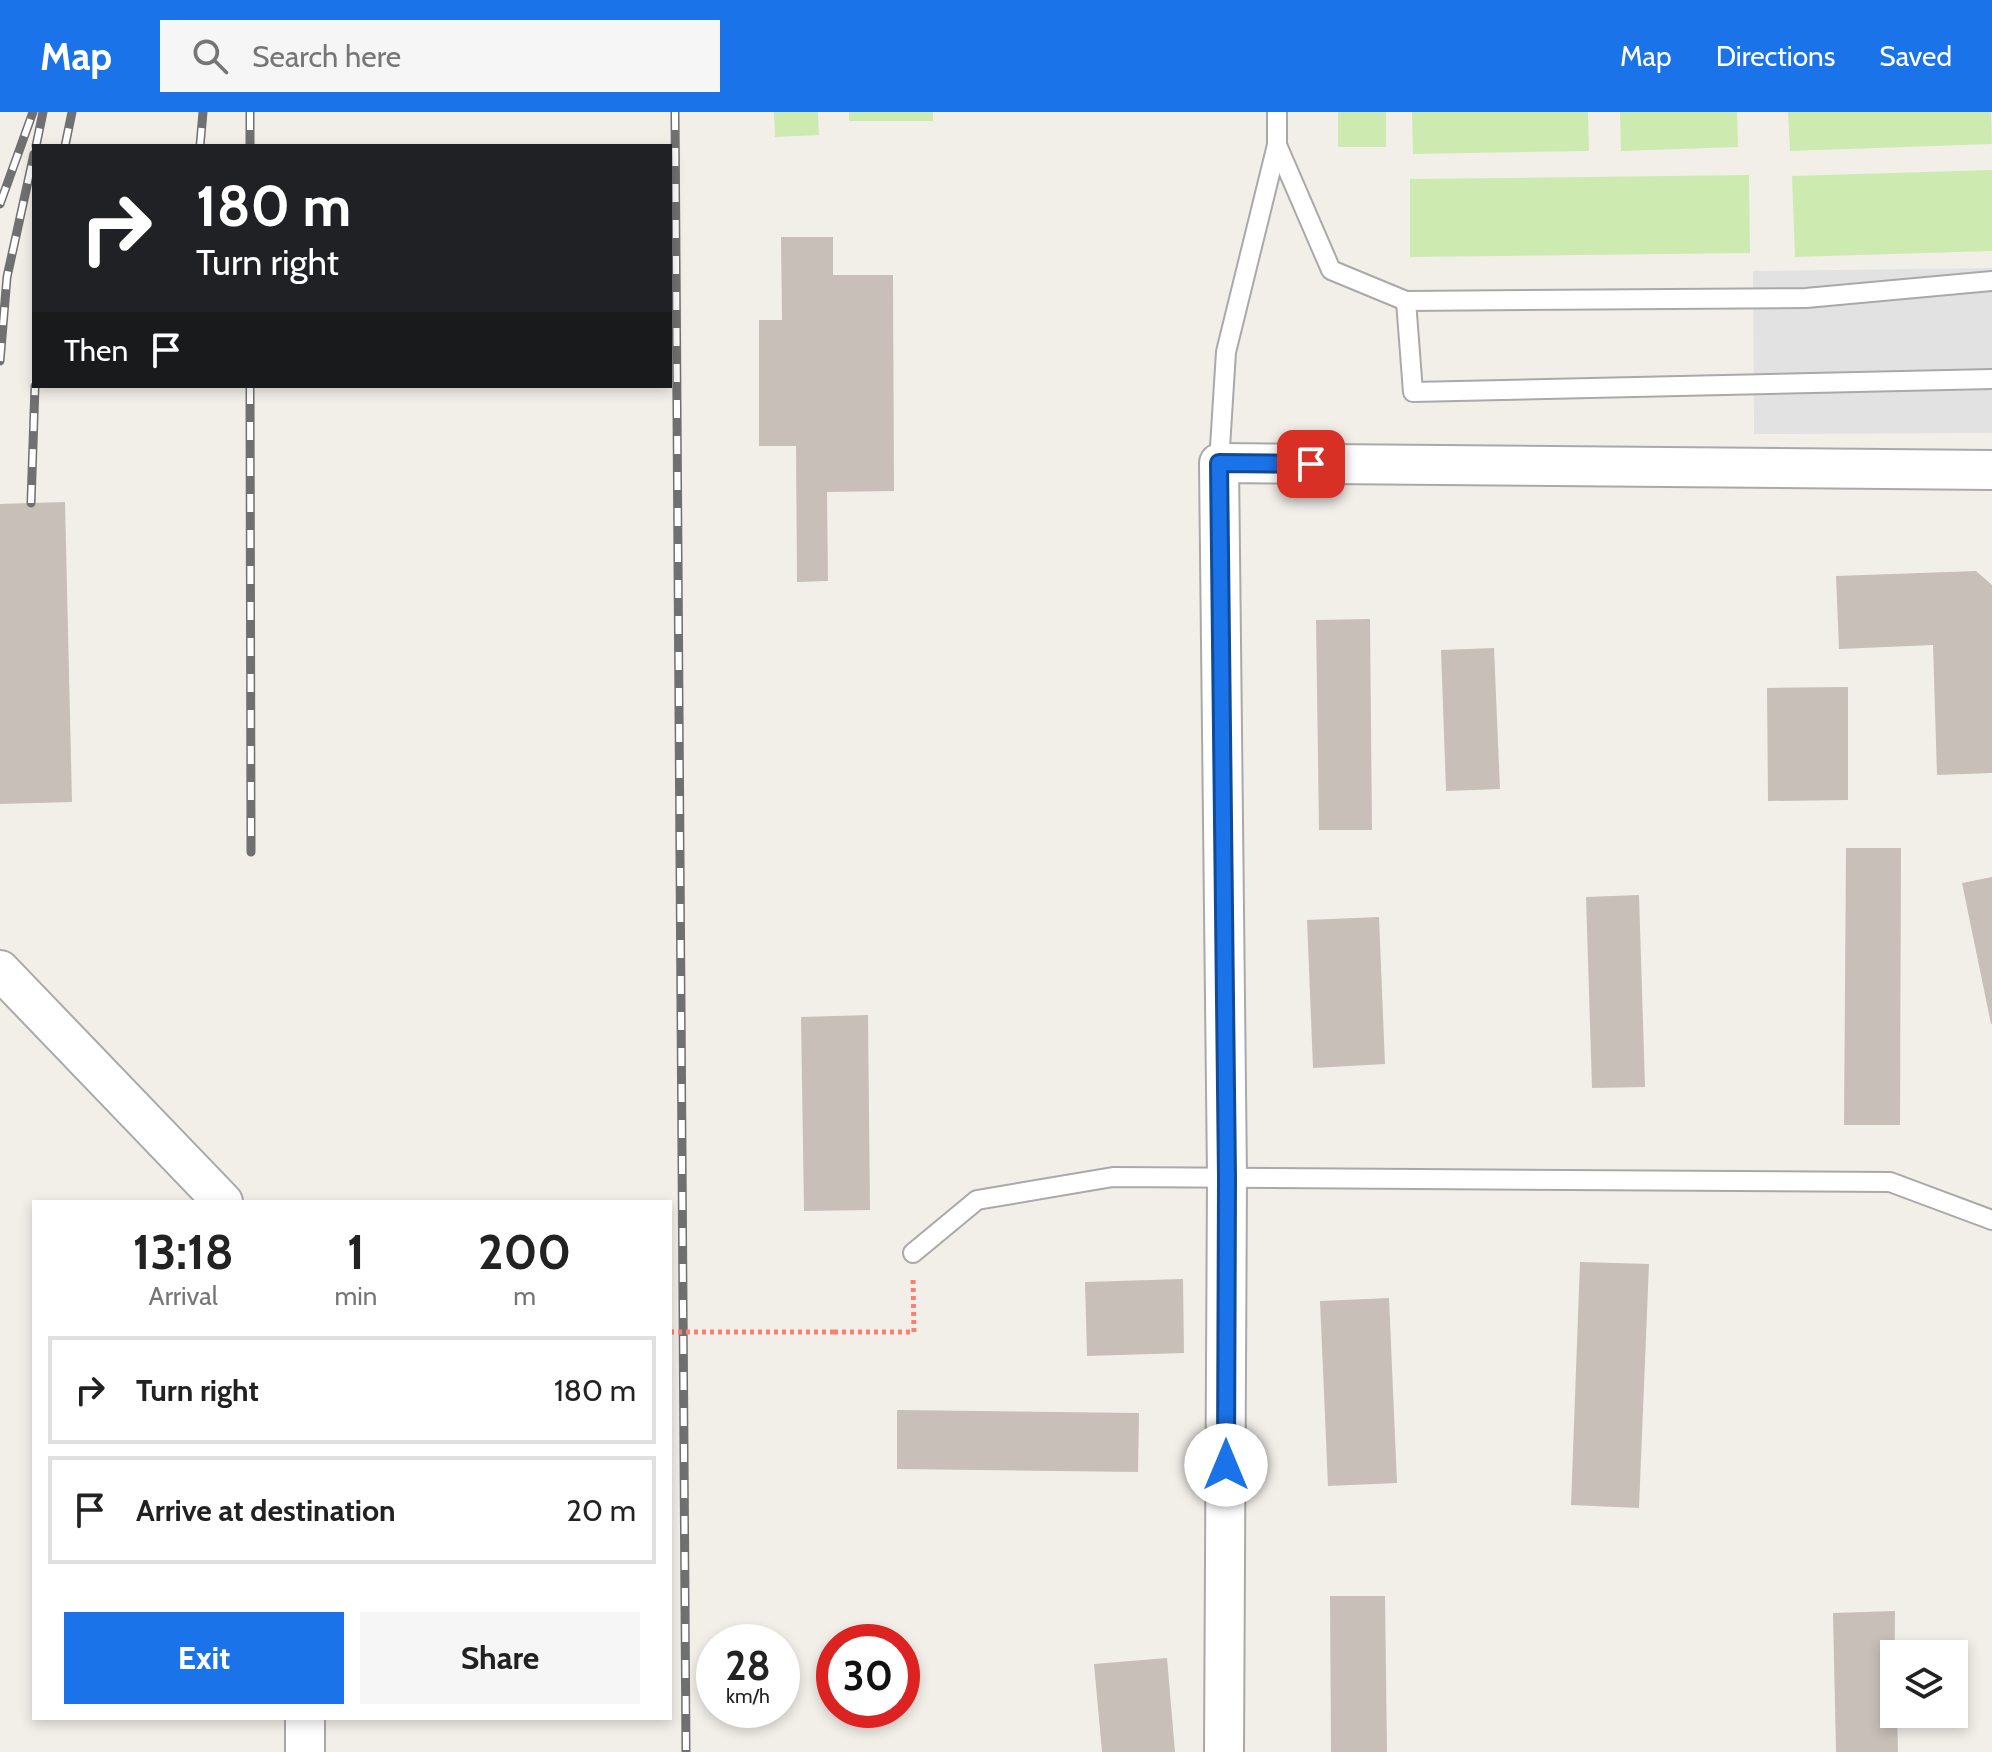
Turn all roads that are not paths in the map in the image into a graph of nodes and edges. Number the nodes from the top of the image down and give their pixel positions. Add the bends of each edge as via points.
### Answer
1 (1277, 112) edge
2 (1277, 145) junction
3 (1992, 281) edge
4 (1406, 301) junction
5 (1992, 379) edge
6 (1219, 463) junction
7 (1992, 470) edge
8 (0, 970) edge
9 (1227, 1178) junction
10 (221, 1200) edge
11 (1992, 1220) edge
12 (913, 1253) road end
13 (305, 1720) edge
14 (305, 1752) edge
15 (1224, 1752) edge

1 - 2 lane
2 - 4 lane via 1331,270
2 - 6 lane via 1226,352
3 - 4 lane via 1806,298
4 - 5 lane via 1413,392
6 - 7 street
6 - 9 street
8 - 10 street
9 - 11 lane via 1890,1182
9 - 12 lane via 1113,1177 977,1200
9 - 15 street
13 - 14 street

